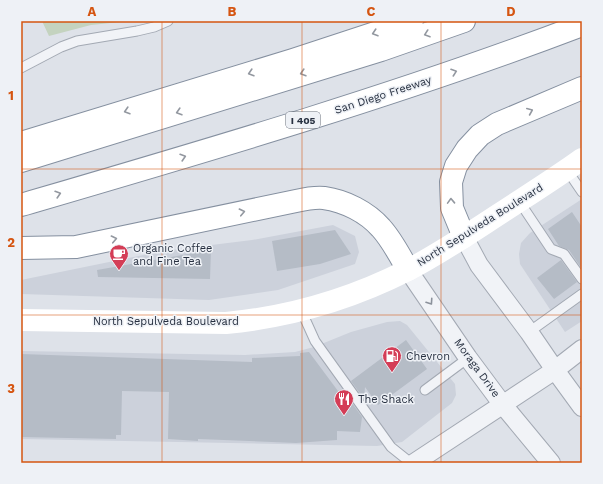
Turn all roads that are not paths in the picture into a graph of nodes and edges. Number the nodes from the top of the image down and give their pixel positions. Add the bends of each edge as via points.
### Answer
1 (168, 21) edge
2 (412, 21) edge
3 (464, 21) edge
4 (582, 25) edge
5 (21, 68) edge
6 (582, 88) edge
7 (21, 144) edge
8 (21, 161) edge
9 (574, 164) edge
10 (582, 192) edge
11 (518, 201) junction
12 (21, 205) edge
13 (464, 237) junction
14 (21, 248) edge
15 (408, 270) junction
16 (582, 279) edge
17 (582, 294) edge
18 (301, 310) junction
19 (21, 320) edge
20 (529, 332) junction
21 (582, 349) edge
22 (468, 358) junction
23 (554, 370) junction
24 (425, 390) dead end
25 (504, 405) junction
26 (582, 407) edge
27 (412, 463) edge
28 (551, 463) edge

1 - 5 lane via 137,31 77,41
2 -> 7 main road
3 -> 8 main road via 381,50
12 -> 4 main road, San Diego Freeway / I 405 via 387,95
13 -> 6 main road via 452,208 451,182 456,166 467,149 480,135 498,124
9 - 10 lane
9 - 11 main road, North Sepulveda Boulevard
11 - 13 main road, North Sepulveda Boulevard
11 - 16 lane via 551,249 564,254
13 - 15 main road, North Sepulveda Boulevard
13 - 20 street via 479,265
14 -> 15 main road via 76,247 311,198 323,198 349,206 372,220 392,243
15 - 18 main road, North Sepulveda Boulevard via 349,296
15 -> 22 street, Moraga Drive
17 - 20 lane
18 - 19 main road, North Sepulveda Boulevard via 250,321 226,323
18 - 27 lane via 315,341 391,447
20 - 23 street
21 - 23 street
22 - 24 lane
22 - 25 street, Moraga Drive
23 - 25 street
23 - 26 street
25 - 27 street
25 - 28 street, Moraga Drive

